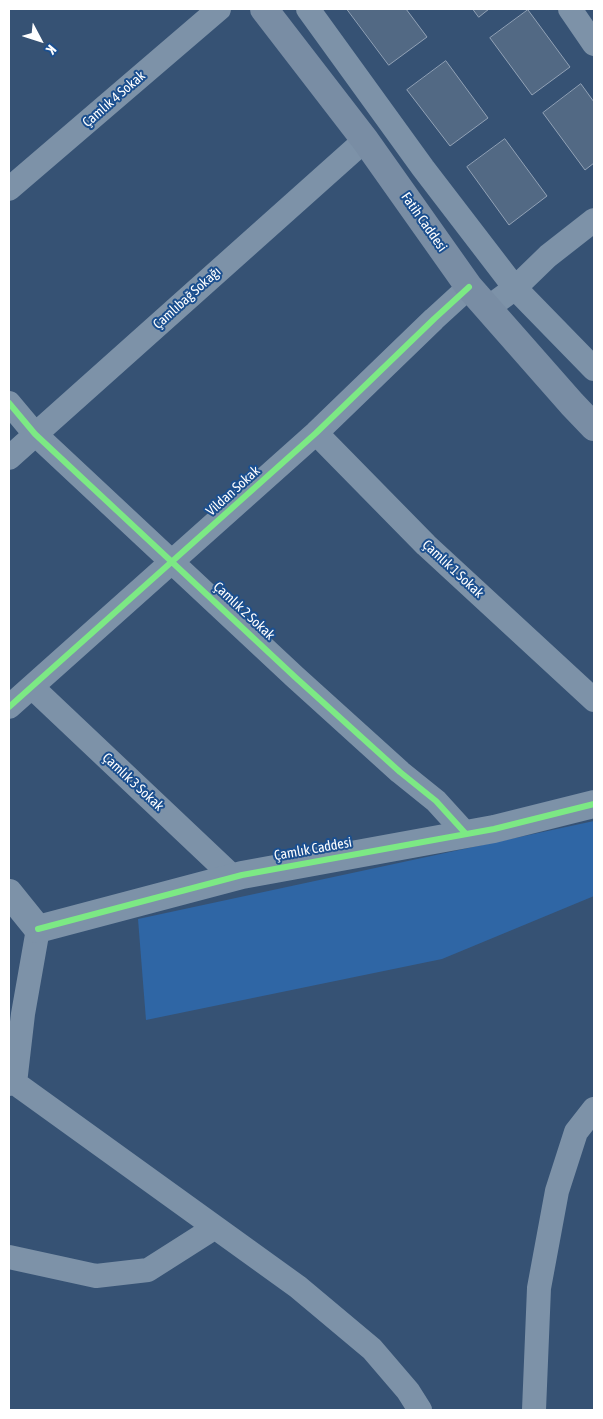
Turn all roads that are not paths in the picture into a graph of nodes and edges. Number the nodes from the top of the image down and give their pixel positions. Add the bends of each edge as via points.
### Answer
1 (219, 9) edge
2 (264, 9) edge
3 (308, 9) edge
4 (570, 9) edge
5 (594, 44) edge
6 (366, 140) junction
7 (9, 189) edge
8 (594, 220) edge
9 (469, 287) junction
10 (515, 288) junction
11 (488, 308) junction
12 (594, 369) edge
13 (9, 403) edge
14 (594, 427) edge
15 (316, 433) junction
16 (35, 434) junction
17 (9, 458) edge
18 (173, 562) junction
19 (32, 687) junction
20 (594, 700) edge
21 (9, 707) edge
22 (594, 804) edge
23 (466, 834) junction
24 (234, 877) junction
25 (9, 893) edge
26 (38, 929) junction
27 (12, 1084) edge
28 (594, 1109) edge
29 (214, 1228) junction
30 (9, 1257) edge
31 (420, 1410) edge
32 (534, 1410) edge

1 - 7 street, Çamlık 4 Sokak
2 - 6 main road, Fatih Caddesi
3 - 10 street
4 - 5 street
6 - 9 main road, Fatih Caddesi
6 - 16 street, Çamlıbağ Sokağı
8 - 10 street via 548,256
9 - 11 main road, Fatih Caddesi
9 - 15 street, Vildan Sokak
10 - 11 street
10 - 12 street
11 - 14 main road, Fatih Caddesi
13 - 16 street, Çamlık 2 Sokak
15 - 18 street, Vildan Sokak
15 - 20 street, Çamlık 1 Sokak via 426,545
16 - 17 street, Çamlıbağ Sokağı
16 - 18 street, Çamlık 2 Sokak
18 - 19 street, Vildan Sokak
18 - 23 street, Çamlık 2 Sokak via 295,677 436,801
19 - 21 street, Vildan Sokak
19 - 24 street, Çamlık 3 Sokak
22 - 23 street, Çamlık Caddesi
23 - 24 street, Çamlık Caddesi
24 - 26 street, Çamlık Caddesi
25 - 26 street
26 - 27 street
27 - 29 street
28 - 32 street via 576,1132 557,1191 538,1288
29 - 30 street via 148,1270 96,1276
29 - 31 street via 298,1287 372,1349

